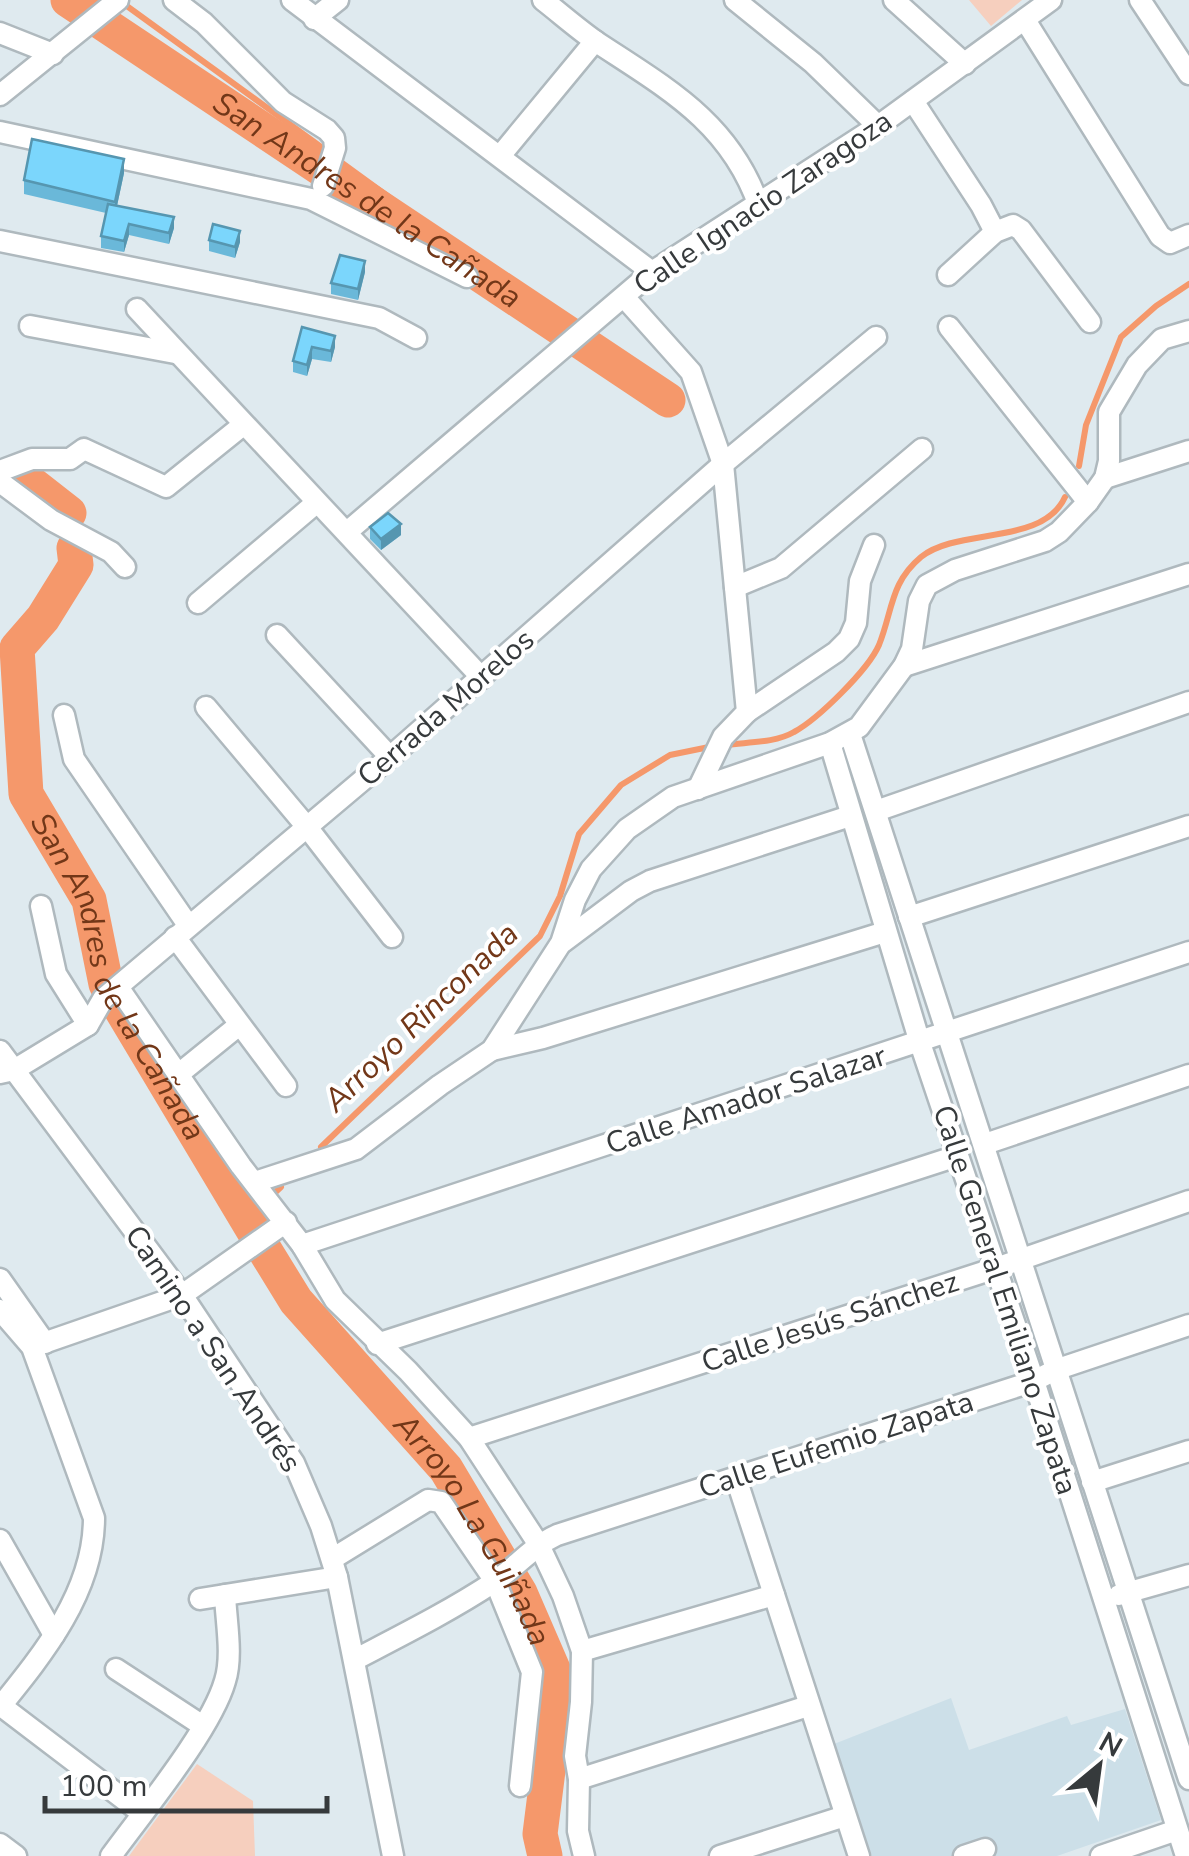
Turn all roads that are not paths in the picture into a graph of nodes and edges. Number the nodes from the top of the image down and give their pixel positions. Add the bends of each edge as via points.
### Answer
1 (118, 0) edge
2 (174, 0) edge
3 (292, 0) edge
4 (338, 0) edge
5 (735, 0) edge
6 (894, 0) edge
7 (1051, 0) edge
8 (1140, 0) edge
9 (544, 1) edge
10 (314, 19) junction
11 (1025, 20) junction
12 (0, 33) edge
13 (595, 41) junction
14 (53, 54) junction
15 (965, 64) junction
16 (1189, 74) edge
17 (0, 95) edge
18 (913, 101) junction
19 (878, 126) junction
20 (0, 132) edge
21 (500, 156) junction
22 (323, 186) dead end
23 (759, 206) junction
24 (995, 232) junction
25 (1180, 239) edge
26 (0, 241) edge
27 (652, 272) junction
28 (948, 275) dead end
29 (467, 278) dead end
30 (624, 297) junction
31 (137, 309) dead end
32 (1090, 322) dead end
33 (30, 326) dead end
34 (949, 327) dead end
35 (1189, 331) edge
36 (876, 336) dead end
37 (416, 338) dead end
38 (175, 353) junction
39 (242, 426) junction
40 (922, 450) dead end
41 (1189, 451) edge
42 (724, 464) junction
43 (0, 470) edge
44 (1105, 478) junction
45 (0, 482) edge
46 (1088, 502) junction
47 (316, 503) junction
48 (346, 532) junction
49 (874, 545) dead end
50 (125, 567) dead end
51 (1189, 574) edge
52 (735, 587) junction
53 (198, 603) dead end
54 (278, 635) dead end
55 (904, 666) junction
56 (482, 678) junction
57 (1189, 702) edge
58 (206, 707) dead end
59 (747, 712) junction
60 (64, 715) dead end
61 (850, 734) junction
62 (830, 743) junction
63 (390, 758) junction
64 (698, 789) junction
65 (876, 811) junction
66 (850, 816) junction
67 (1189, 826) edge
68 (308, 827) junction
69 (41, 906) dead end
70 (909, 917) junction
71 (181, 931) junction
72 (885, 932) junction
73 (392, 937) dead end
74 (561, 943) junction
75 (1189, 952) edge
76 (112, 992) junction
77 (88, 1026) junction
78 (238, 1026) junction
79 (946, 1034) junction
80 (920, 1042) junction
81 (492, 1050) junction
82 (0, 1051) edge
83 (7, 1072) edge
84 (180, 1072) junction
85 (1189, 1075) edge
86 (286, 1086) dead end
87 (985, 1144) junction
88 (957, 1156) junction
89 (255, 1182) junction
90 (1189, 1201) edge
91 (286, 1222) junction
92 (302, 1245) junction
93 (1019, 1258) junction
94 (996, 1268) junction
95 (0, 1279) edge
96 (182, 1294) junction
97 (0, 1310) edge
98 (1189, 1326) edge
99 (377, 1344) junction
100 (38, 1345) junction
101 (1055, 1370) junction
102 (1034, 1380) junction
103 (469, 1438) junction
104 (1189, 1451) edge
105 (736, 1478) junction
106 (1092, 1482) junction
107 (0, 1540) edge
108 (532, 1551) junction
109 (334, 1568) junction
110 (1189, 1575) edge
111 (497, 1579) junction
112 (1129, 1594) junction
113 (225, 1595) junction
114 (774, 1595) junction
115 (1102, 1597) junction
116 (200, 1599) dead end
117 (54, 1635) junction
118 (582, 1651) junction
119 (356, 1660) junction
120 (116, 1669) dead end
121 (1189, 1703) edge
122 (0, 1706) edge
123 (808, 1706) junction
124 (1170, 1716) junction
125 (203, 1726) junction
126 (1150, 1747) junction
127 (1189, 1779) edge
128 (579, 1780) junction
129 (520, 1786) dead end
130 (142, 1814) junction
131 (845, 1816) junction
132 (1177, 1830) junction
133 (0, 1844) edge
134 (16, 1856) edge
135 (111, 1856) edge
136 (393, 1856) edge
137 (584, 1856) edge
138 (720, 1856) edge
139 (859, 1856) edge
140 (1101, 1856) edge
141 (1186, 1856) edge

1 - 14 street
2 - 22 street via 282,102 328,130 335,148
3 - 10 street
4 - 10 street
5 - 19 street
6 - 15 street
7 - 11 street, Calle Ignacio Zaragoza
8 - 16 street
9 - 13 street
10 - 21 street
11 - 15 street, Calle Ignacio Zaragoza
11 - 25 street via 1160,236
12 - 14 street
13 - 21 street
13 - 23 street via 691,107 725,139
14 - 17 street
15 - 18 street, Calle Ignacio Zaragoza
18 - 19 street, Calle Ignacio Zaragoza
18 - 24 street
19 - 23 street, Calle Ignacio Zaragoza
20 - 29 street via 311,199
21 - 27 street
23 - 27 street, Calle Ignacio Zaragoza
24 - 28 street
24 - 32 street via 1010,225 1021,230
26 - 37 street via 379,318
27 - 30 street, Calle Ignacio Zaragoza
30 - 42 street via 691,372
30 - 48 street, Calle Ignacio Zaragoza
31 - 38 street
33 - 38 street
34 - 46 street
35 - 44 street via 1146,354 1112,406
36 - 42 street, Cerrada Morelos
38 - 39 street
39 - 43 street via 166,487 84,450 70,459
39 - 47 street
40 - 52 street via 781,568
41 - 44 street
42 - 52 street
42 - 56 street, Cerrada Morelos
44 - 46 street
45 - 50 street via 51,520 112,552
46 - 55 street via 1052,538 932,580 919,600
47 - 48 street
47 - 53 street
48 - 56 street
49 - 59 street via 849,639
51 - 55 street
52 - 59 street
54 - 63 street
55 - 61 street
56 - 63 street, Cerrada Morelos
57 - 65 street
58 - 68 street
59 - 64 street via 723,738
60 - 71 street via 74,759
61 - 62 street
61 - 65 street, Calle General Emiliano Zapata
62 - 64 street
62 - 66 street, Calle General Emiliano Zapata
63 - 68 street, Cerrada Morelos
64 - 74 street via 654,808 600,857
65 - 70 street, Calle General Emiliano Zapata
66 - 72 street, Calle General Emiliano Zapata
66 - 74 street via 650,881
67 - 70 street
68 - 71 street, Cerrada Morelos
68 - 73 street
69 - 77 street via 56,974
70 - 79 street, Calle General Emiliano Zapata
71 - 76 street, Cerrada Morelos
71 - 78 street
72 - 80 street, Calle General Emiliano Zapata
72 - 81 street
74 - 81 street
75 - 79 street, Calle Amador Salazar
76 - 77 street, Cerrada Morelos
76 - 84 street
77 - 83 street
78 - 84 street
78 - 86 street
79 - 80 street, Calle Amador Salazar
79 - 87 street, Calle General Emiliano Zapata
80 - 88 street, Calle General Emiliano Zapata
80 - 92 street, Calle Amador Salazar
81 - 89 street via 356,1149
82 - 83 street, Camino a San Andrés
83 - 96 street, Camino a San Andrés
84 - 89 street
85 - 87 street
87 - 93 street, Calle General Emiliano Zapata
88 - 94 street, Calle General Emiliano Zapata
88 - 99 street
89 - 91 street
90 - 93 street, Calle Jesús Sánchez
91 - 92 street
91 - 96 street
92 - 99 street via 334,1300
93 - 94 street, Calle Jesús Sánchez
93 - 101 street, Calle General Emiliano Zapata
94 - 102 street, Calle General Emiliano Zapata
94 - 103 street, Calle Jesús Sánchez
95 - 100 street
96 - 100 street
96 - 109 street, Camino a San Andrés via 294,1463
97 - 100 street
98 - 101 street, Calle Eufemio Zapata
99 - 103 street
100 - 117 street via 94,1518 88,1568
101 - 102 street, Calle Eufemio Zapata
101 - 106 street, Calle General Emiliano Zapata
102 - 105 street, Calle Eufemio Zapata
102 - 115 street, Calle General Emiliano Zapata
103 - 108 street
104 - 106 street
105 - 108 street, Calle Eufemio Zapata via 557,1535
105 - 114 street
106 - 112 street, Calle General Emiliano Zapata
107 - 117 street
108 - 111 street, Calle Eufemio Zapata
108 - 118 street via 563,1596
109 - 111 street via 434,1498
109 - 113 street
109 - 119 street, Camino a San Andrés
110 - 112 street
111 - 119 street, Calle Eufemio Zapata
111 - 129 street via 532,1672
112 - 115 street
112 - 124 street, Calle General Emiliano Zapata
113 - 116 street
113 - 125 street via 227,1672
114 - 118 street
114 - 123 street
115 - 126 street, Calle General Emiliano Zapata
117 - 122 street
118 - 128 street
119 - 136 street, Camino a San Andrés
120 - 125 street
121 - 124 street
122 - 130 street
123 - 128 street
123 - 131 street
124 - 126 street
124 - 127 street, Calle General Emiliano Zapata
125 - 130 street
126 - 132 street, Calle General Emiliano Zapata
128 - 137 street
130 - 135 street
131 - 138 street
131 - 139 street
132 - 140 street
132 - 141 street, Calle General Emiliano Zapata
133 - 134 street

